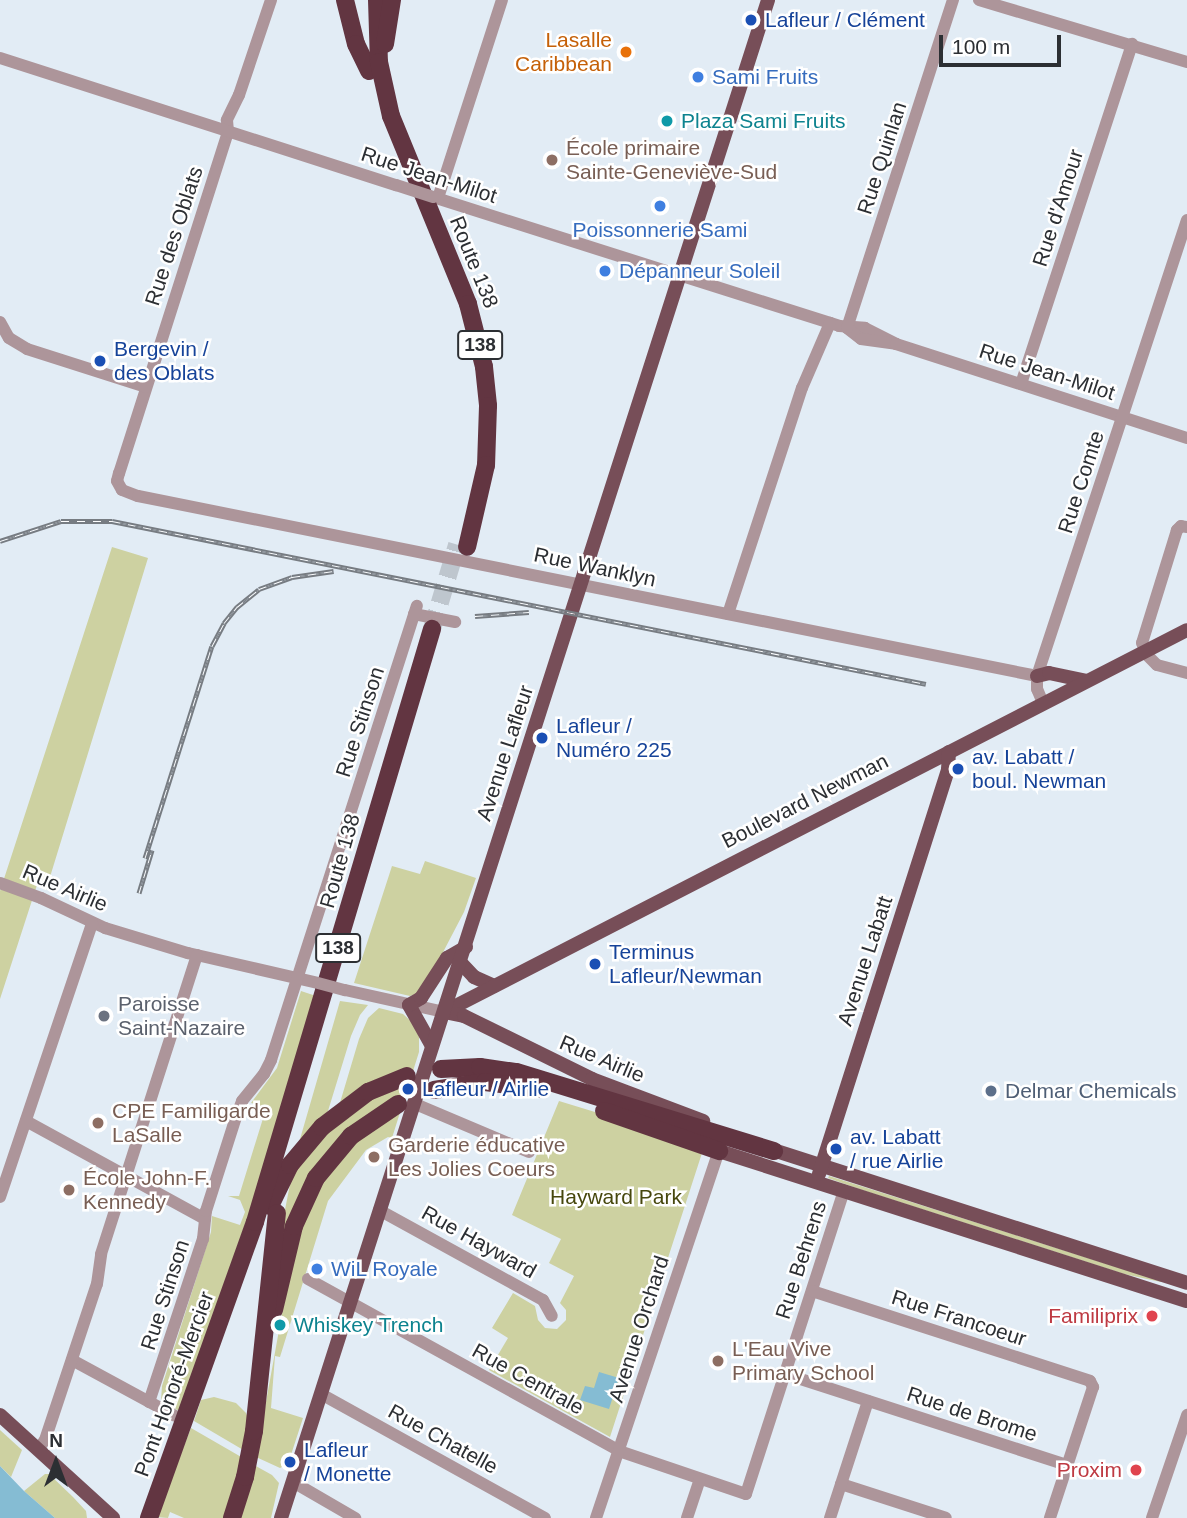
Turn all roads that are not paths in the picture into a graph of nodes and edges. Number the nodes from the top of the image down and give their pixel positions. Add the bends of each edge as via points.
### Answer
1 (271, 0) edge
2 (345, 0) edge
3 (365, 0) edge
4 (377, 0) edge
5 (392, 0) edge
6 (502, 0) edge
7 (768, 0) edge
8 (953, 0) edge
9 (979, 0) edge
10 (1132, 44) junction
11 (0, 58) edge
12 (1187, 62) edge
13 (375, 70) junction
14 (228, 132) junction
15 (436, 198) junction
16 (1187, 220) edge
17 (680, 275) junction
18 (0, 322) edge
19 (830, 323) junction
20 (847, 328) junction
21 (1021, 384) junction
22 (146, 387) junction
23 (1122, 417) junction
24 (1187, 438) edge
25 (118, 485) joint
26 (1187, 527) edge
27 (462, 546) tunnel mouth
28 (581, 584) junction
29 (728, 614) junction
30 (443, 627) junction
31 (1187, 630) edge
32 (1145, 652) junction
33 (1187, 673) edge
34 (1037, 676) junction
35 (1086, 681) junction
36 (1043, 703) junction
37 (948, 752) junction
38 (0, 883) edge
39 (92, 923) junction
40 (466, 947) junction
41 (197, 955) junction
42 (461, 963) junction
43 (297, 979) junction
44 (494, 986) junction
45 (409, 1005) junction
46 (444, 1012) junction
47 (432, 1046) junction
48 (441, 1069) dead end
49 (407, 1076) dead end
50 (434, 1090) dead end
51 (406, 1103) junction
52 (26, 1121) junction
53 (290, 1149) dead end
54 (719, 1151) junction
55 (774, 1151) junction
56 (529, 1152) dead end
57 (821, 1166) junction
58 (126, 1176) junction
59 (816, 1182) junction
60 (844, 1190) junction
61 (0, 1197) edge
62 (379, 1210) junction
63 (277, 1213) dead end
64 (205, 1219) junction
65 (240, 1265) junction
66 (308, 1279) dead end
67 (1187, 1283) edge
68 (812, 1291) junction
69 (1187, 1301) edge
70 (351, 1302) junction
71 (552, 1316) dead end
72 (262, 1351) junction
73 (72, 1360) junction
74 (785, 1374) junction
75 (321, 1394) junction
76 (868, 1401) junction
77 (149, 1402) junction
78 (0, 1415) edge
79 (1187, 1415) edge
80 (181, 1420) junction
81 (38, 1450) junction
82 (1182, 1450) edge
83 (619, 1451) junction
84 (1067, 1465) junction
85 (700, 1479) junction
86 (293, 1482) junction
87 (841, 1484) junction
88 (150, 1517) edge
89 (113, 1518) edge
90 (232, 1518) edge
91 (281, 1518) edge
92 (355, 1518) edge
93 (545, 1518) edge
94 (596, 1518) edge
95 (687, 1518) edge
96 (830, 1518) edge
97 (946, 1518) edge
98 (1050, 1518) edge
99 (1152, 1518) edge

1 - 14 street, Rue des Oblats via 227,120
2 - 13 highway via 355,44
3 - 13 highway, Route 138 / 138
4 - 13 highway, Route 138 / 138
5 - 13 highway
6 - 15 street
7 - 17 main road, Avenue Lafleur
8 - 20 street, Rue Quinlan
9 - 10 street
10 - 12 street
10 - 21 street, Rue d'Amour
11 - 14 street, Rue Jean-Milot
13 - 27 highway, Route 138 / 138 via 468,304 484,367 486,465
14 - 15 street, Rue Jean-Milot, bridge
14 - 22 street, Rue des Oblats
15 - 17 street, Rue Jean-Milot
16 - 23 street, Rue Comte
17 - 19 street, Rue Jean-Milot
17 - 28 main road, Avenue Lafleur
18 - 22 street via 9,338 27,349
19 - 20 street, Rue Jean-Milot
19 - 29 street via 802,388
20 - 21 street, Rue Jean-Milot via 865,328 896,344
21 - 23 street, Rue Jean-Milot
22 - 25 street, Rue des Oblats
23 - 24 street, Rue Jean-Milot
23 - 34 street, Rue Comte
25 - 28 street, Rue Wanklyn via 138,496
26 - 32 street via 1177,530 1143,633
28 - 29 street, Rue Wanklyn
28 - 40 main road, Avenue Lafleur
29 - 34 street, Rue Wanklyn
30 - 43 street, Rue Stinson via 416,610
30 - 53 highway, Route 138 / 138
30 - 65 highway, Route 138 / 138
31 - 32 main road, Boulevard Newman
32 - 33 street via 1161,667
32 - 35 main road, Boulevard Newman
34 - 35 main road via 1049,673
34 - 36 street
35 - 36 main road, Boulevard Newman
36 - 37 main road, Boulevard Newman
37 - 44 main road, Boulevard Newman
37 - 57 main road, Avenue Labatt via 948,770
38 - 39 street, Rue Airlie
39 - 41 street, Rue Airlie
39 - 52 street
40 - 42 main road, Avenue Lafleur
40 - 45 main road via 447,958 427,990
41 - 43 street, Rue Airlie
41 - 58 street
42 - 44 main road via 474,977
42 - 46 main road, Avenue Lafleur
43 - 45 street, Rue Airlie, bridge
43 - 64 street, Rue Stinson via 269,1066 238,1111
44 - 46 main road, Boulevard Newman
45 - 46 street, Rue Airlie
45 - 47 main road
46 - 47 main road, Avenue Lafleur
46 - 55 main road, Rue Airlie via 464,1016 592,1079
47 - 51 main road, Avenue Lafleur
48 - 55 highway via 480,1067 517,1072
49 - 65 highway via 354,1101 312,1137 285,1174
50 - 54 highway via 485,1082 525,1086
51 - 56 street
51 - 62 main road, Avenue Lafleur
51 - 72 highway via 351,1136 311,1186 294,1226
52 - 58 street
52 - 61 street
54 - 59 main road
54 - 83 street, Avenue Orchard
55 - 57 main road, Rue Airlie
57 - 59 main road, Avenue Labatt
57 - 67 main road, Rue Airlie
58 - 64 street
58 - 73 street
59 - 60 main road
60 - 68 street, Rue Behrens
60 - 69 main road
62 - 70 main road, Avenue Lafleur
62 - 71 street, Rue Hayward via 542,1300
63 - 72 highway
64 - 77 street, Rue Stinson via 199,1252
65 - 80 highway, Pont Honoré-Mercier / 138
66 - 70 street, Rue Centrale
68 - 74 street, Rue Behrens
68 - 84 street, Rue Francoeur via 1093,1383
70 - 75 main road, Avenue Lafleur
70 - 83 street, Rue Centrale
72 - 90 highway via 250,1458
73 - 77 street
73 - 81 street
74 - 76 street, Rue de Brome
74 - 85 street, Rue Behrens via 746,1494
75 - 86 main road, Avenue Lafleur
75 - 93 street, Rue Chatelle
76 - 84 street, Rue de Brome
76 - 87 street
77 - 80 street
78 - 81 main road
79 - 82 street
80 - 88 highway, Pont Honoré-Mercier / 138
81 - 89 main road
82 - 99 street
83 - 85 street, Rue Centrale
83 - 94 street, Avenue Orchard
84 - 98 street
85 - 95 street
86 - 91 main road, Avenue Lafleur
86 - 92 street
87 - 96 street
87 - 97 street

